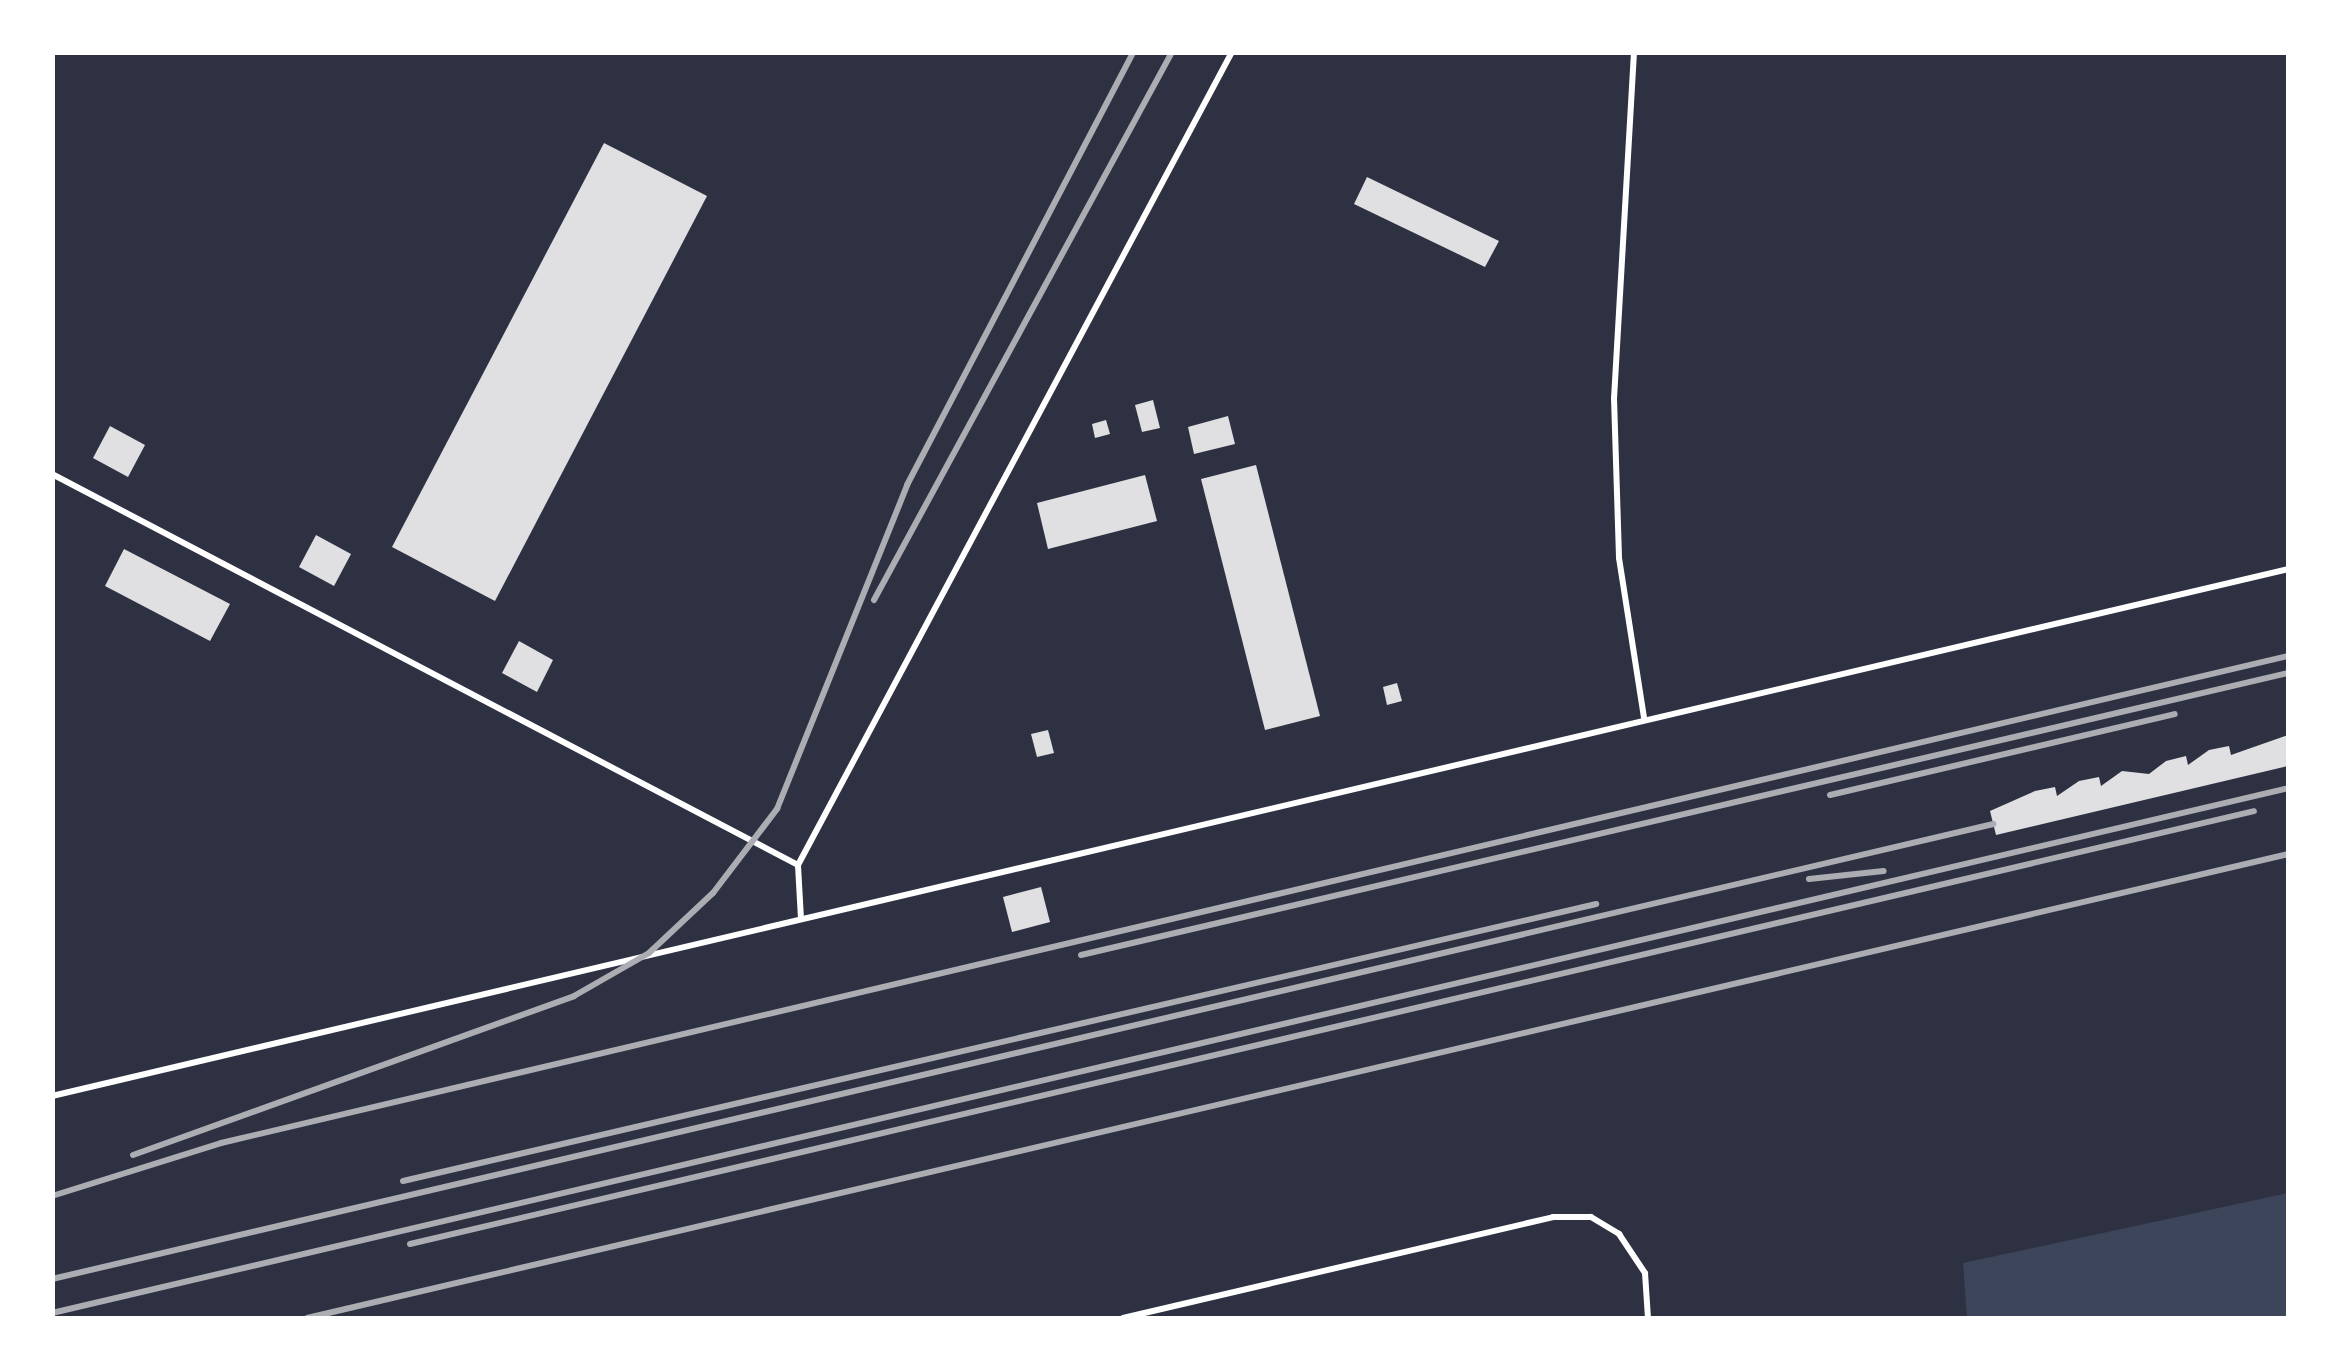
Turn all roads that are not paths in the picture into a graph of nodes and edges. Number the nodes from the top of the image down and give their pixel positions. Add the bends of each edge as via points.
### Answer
1 (1232, 52) edge
2 (1634, 52) edge
3 (52, 474) edge
4 (2288, 569) edge
5 (1644, 718) junction
6 (798, 866) junction
7 (801, 919) junction
8 (52, 1096) edge
9 (1122, 1318) edge
10 (1648, 1318) edge

1 - 6 lane
2 - 5 lane via 1614,398 1618,558
3 - 6 lane
4 - 5 lane
5 - 7 lane
6 - 7 lane
7 - 8 lane
9 - 10 lane via 1553,1218 1591,1217 1619,1234 1645,1273

